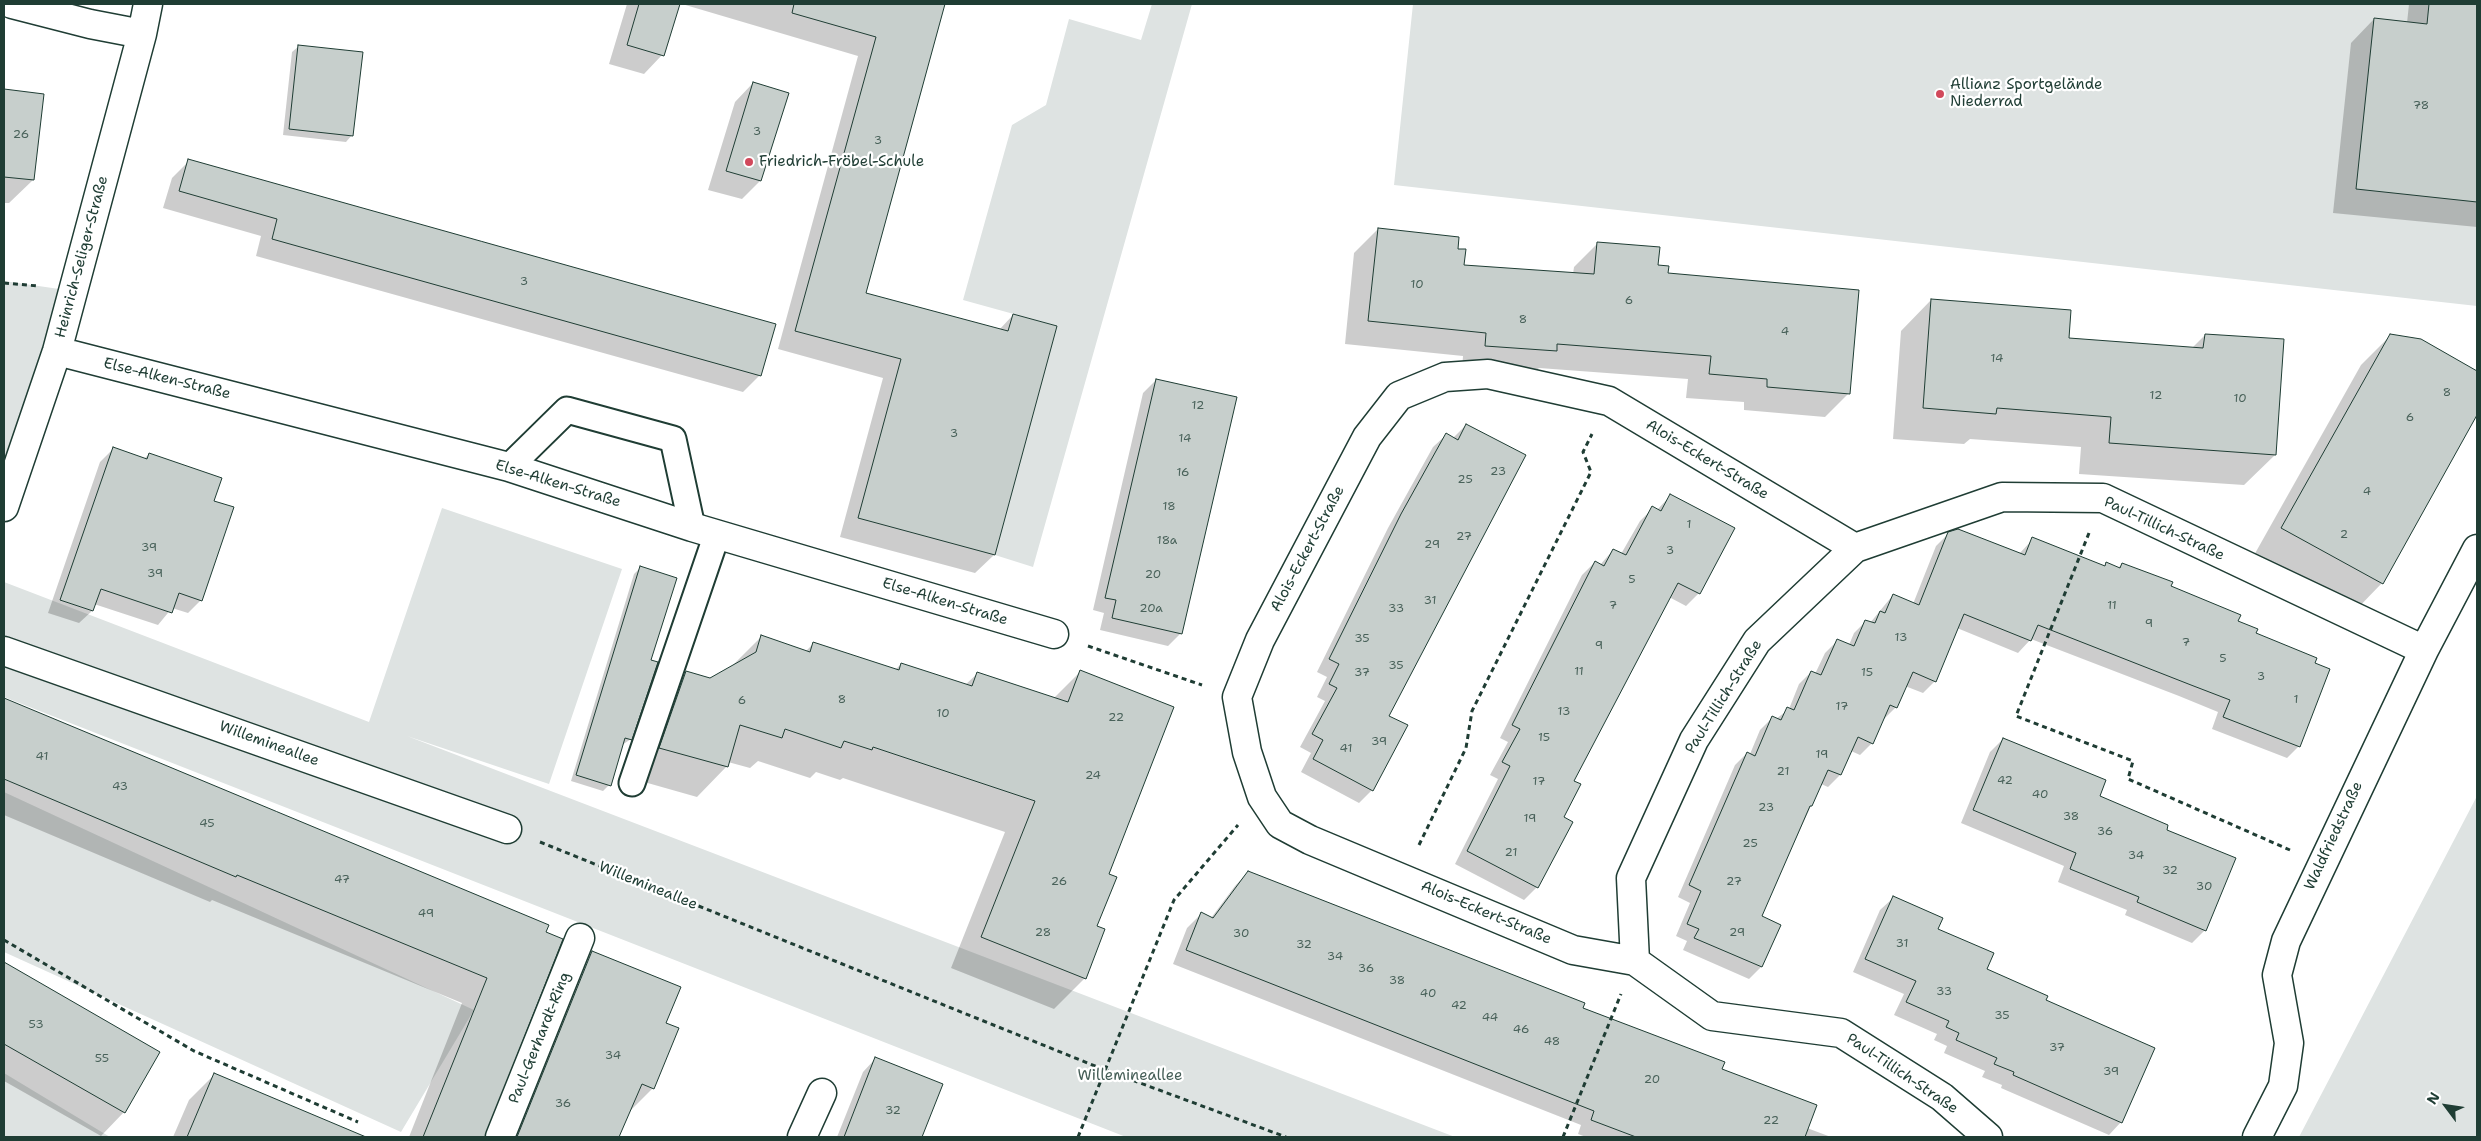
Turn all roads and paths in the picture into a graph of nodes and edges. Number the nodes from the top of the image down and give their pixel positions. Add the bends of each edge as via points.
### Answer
1 (12, 4) edge
2 (148, 4) edge
3 (142, 34) junction
4 (4, 282) edge
5 (38, 286) dead end
6 (57, 351) junction
7 (1609, 401) junction
8 (509, 467) junction
9 (2103, 498) junction
10 (4, 507) edge
11 (705, 530) junction
12 (1856, 548) junction
13 (2477, 549) edge
14 (1054, 634) joint
15 (2424, 650) junction
16 (4, 651) edge
17 (1237, 697) junction
18 (632, 783) dead end
19 (1262, 797) junction
20 (507, 829) joint
21 (2321, 864) junction
22 (1404, 878) junction
23 (580, 938) dead end
24 (4, 940) edge
25 (1635, 961) junction
26 (1105, 1070) junction
27 (822, 1093) dead end
28 (358, 1122) dead end
29 (500, 1137) edge
30 (802, 1137) edge
31 (1078, 1137) edge
32 (1286, 1137) edge
33 (1563, 1137) edge
34 (1988, 1137) edge
35 (2256, 1137) edge

1 - 3 street
2 - 3 street, Heinrich-Seliger-Straße
3 - 6 street, Heinrich-Seliger-Straße
4 - 5 path
6 - 8 street, Else-Alken-Straße
6 - 10 street, Heinrich-Seliger-Straße
7 - 12 street, Alois-Eckert-Straße
7 - 17 street, Alois-Eckert-Straße via 1488,374 1445,377 1399,396 1367,437 1260,640
7 - 22 path via 1584,452 1591,472 1472,711 1466,748
8 - 11 street, Else-Alken-Straße
8 - 11 lane via 567,410 673,439
9 - 12 street, Paul-Tillich-Straße via 2002,497
9 - 15 street, Paul-Tillich-Straße
9 - 21 path via 2016,716 2133,761 2128,779
11 - 14 street, Else-Alken-Straße
11 - 18 lane
12 - 25 street, Paul-Tillich-Straße via 1757,641 1694,740 1631,878
13 - 15 street, Waldfriedstraße
14 - 17 path
15 - 21 street, Waldfriedstraße
16 - 20 street, Willemineallee
17 - 19 street, Alois-Eckert-Straße via 1247,752
19 - 22 street, Alois-Eckert-Straße via 1280,824 1310,840
19 - 26 path via 1174,900
20 - 26 path, Willemineallee
21 - 35 street, Waldfriedstraße via 2286,941 2276,975 2288,1042 2283,1086
22 - 25 street, Alois-Eckert-Straße via 1573,950
23 - 29 street, Paul-Gerhardt-Ring
24 - 28 path via 194,1051
25 - 33 path
25 - 34 street, Paul-Tillich-Straße via 1712,1016 1841,1033 1942,1097
26 - 31 path
26 - 32 path, Willemineallee
27 - 30 street

